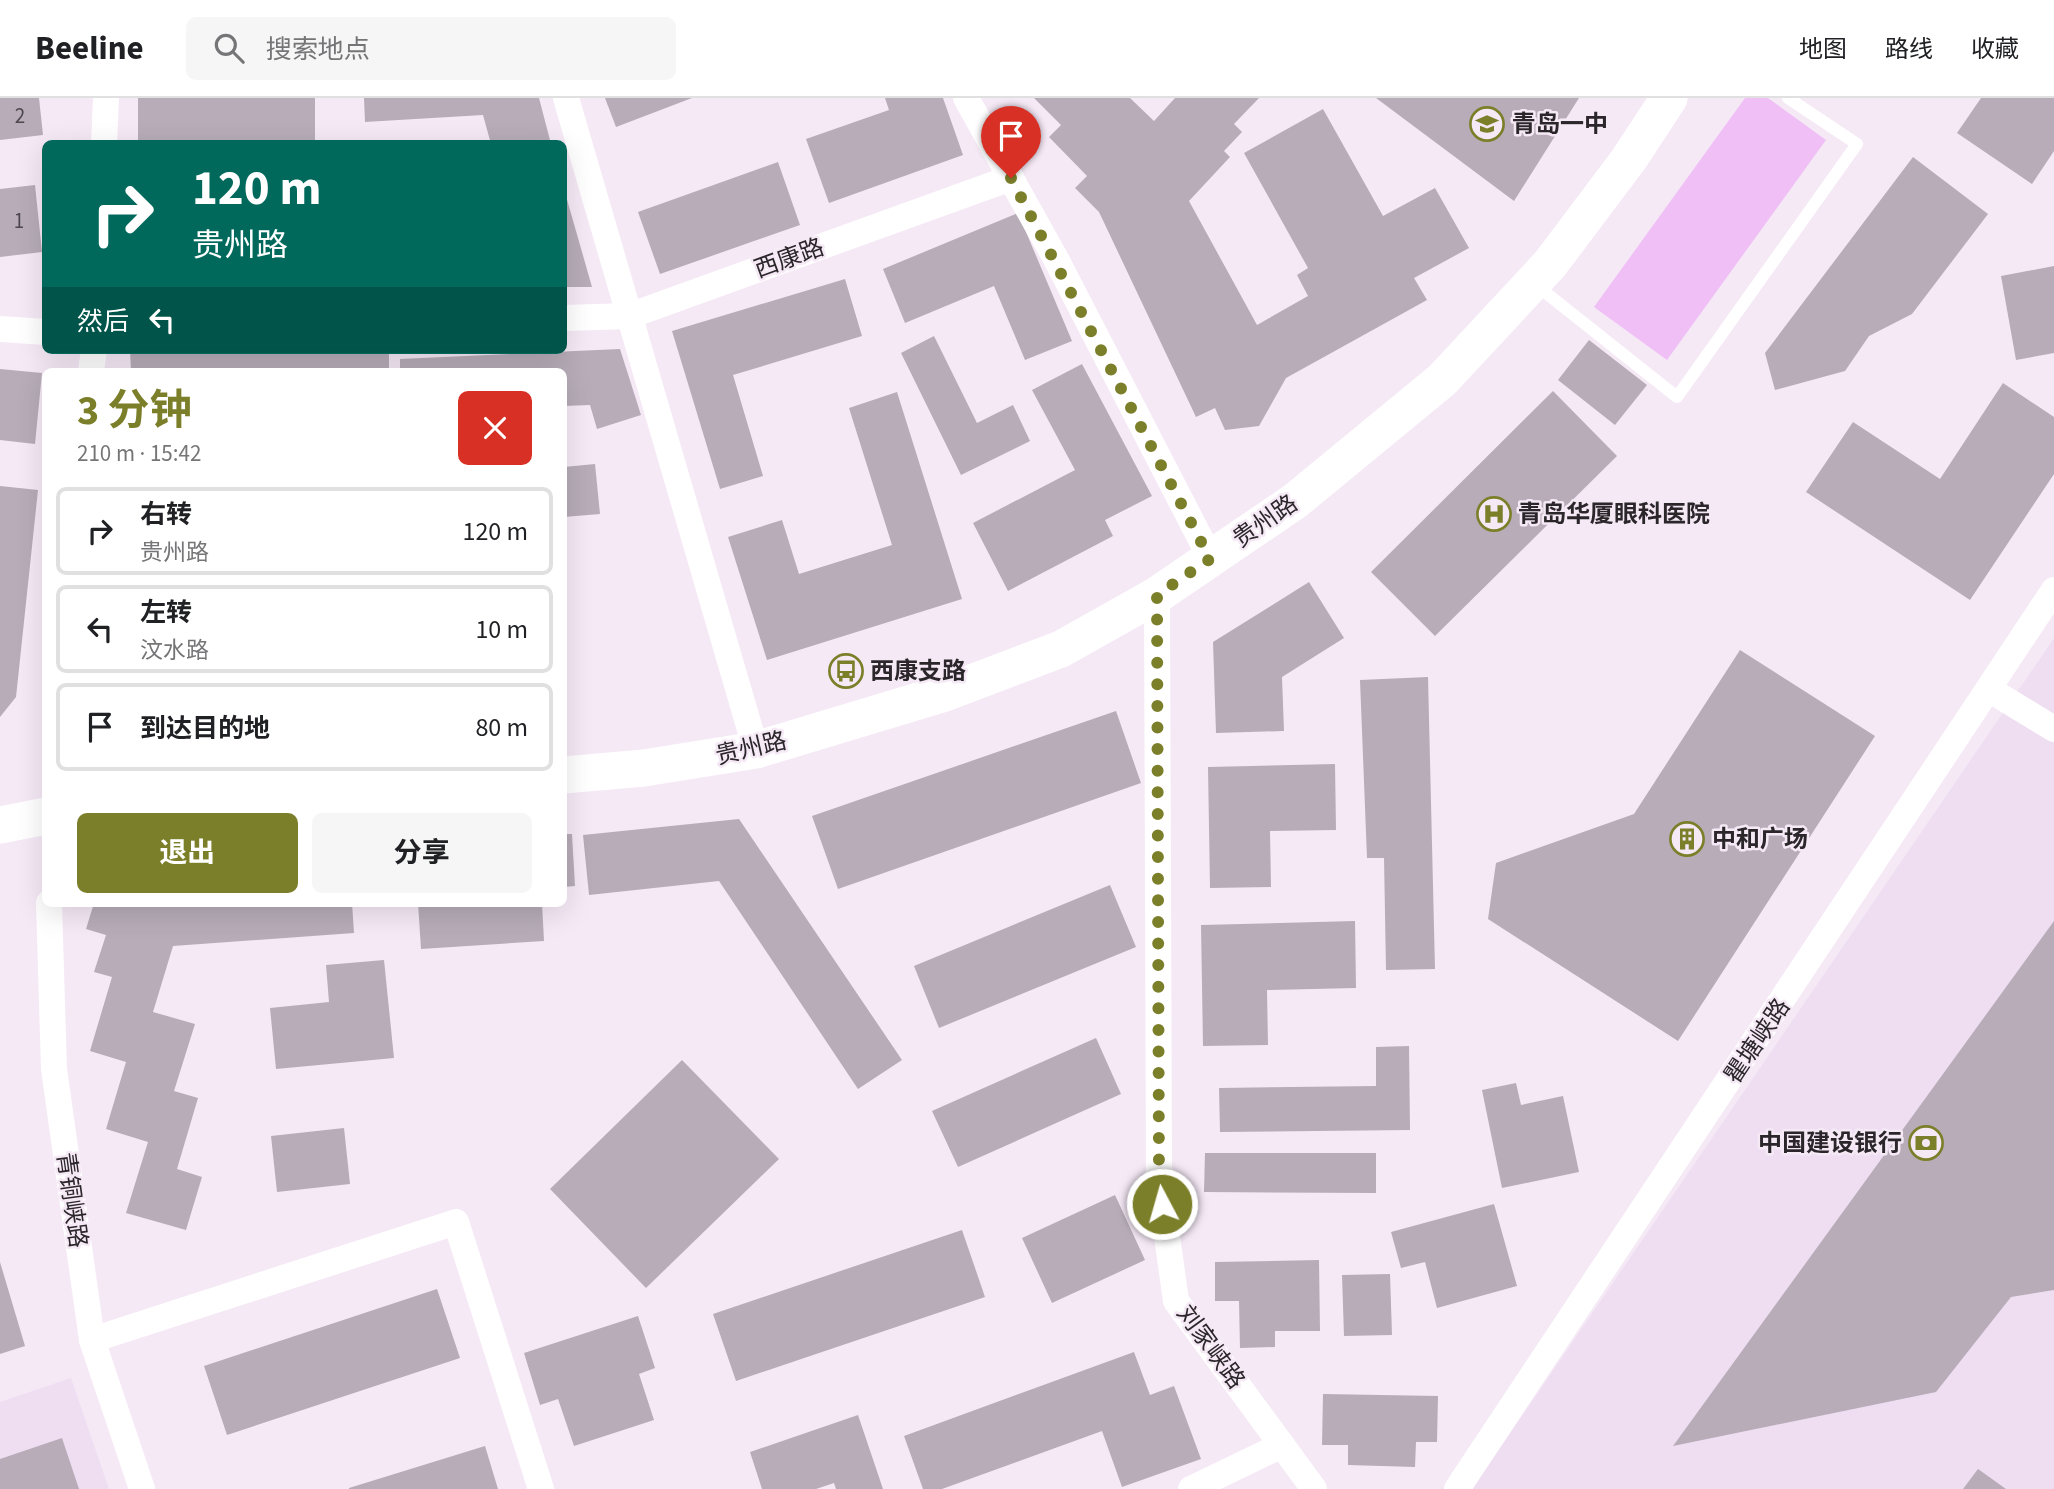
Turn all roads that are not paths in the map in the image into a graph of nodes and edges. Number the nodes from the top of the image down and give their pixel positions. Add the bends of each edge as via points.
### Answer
1 (106, 98) edge
2 (566, 98) edge
3 (966, 98) edge
4 (1669, 98) edge
5 (1788, 98) edge
6 (104, 140) edge
7 (1011, 178) junction
8 (1533, 283) junction
9 (629, 316) junction
10 (567, 318) edge
11 (0, 328) edge
12 (42, 332) edge
13 (1210, 559) junction
14 (2054, 590) edge
15 (1157, 595) junction
16 (1990, 690) junction
17 (2054, 729) edge
18 (756, 750) junction
19 (567, 775) edge
20 (42, 817) edge
21 (0, 825) edge
22 (49, 907) edge
23 (92, 1340) junction
24 (1282, 1445) junction
25 (142, 1489) edge
26 (541, 1489) edge
27 (1191, 1489) edge
28 (1314, 1489) edge
29 (1457, 1489) edge

1 - 6 street
2 - 9 street
3 - 7 street
4 - 8 main road, 贵州路 via 1629,159
5 - 8 lane via 1857,144 1677,397
7 - 9 street, 西康路
7 - 13 street
8 - 13 main road, 贵州路 via 1442,380 1295,501
9 - 10 street, 西康路
9 - 18 street
11 - 12 street
13 - 15 main road, 贵州路
14 - 16 street, 瞿塘峡路
15 - 18 main road, 贵州路 via 1061,649 945,693
15 - 24 street, 刘家峡路 via 1159,1179 1174,1288 1177,1301
16 - 17 street
16 - 29 street, 瞿塘峡路
18 - 19 main road, 贵州路
20 - 21 main road
22 - 23 street, 青铜峡路 via 54,1069
23 - 25 street, 青铜峡路
23 - 26 street via 456,1222
24 - 27 street
24 - 28 street, 刘家峡路

